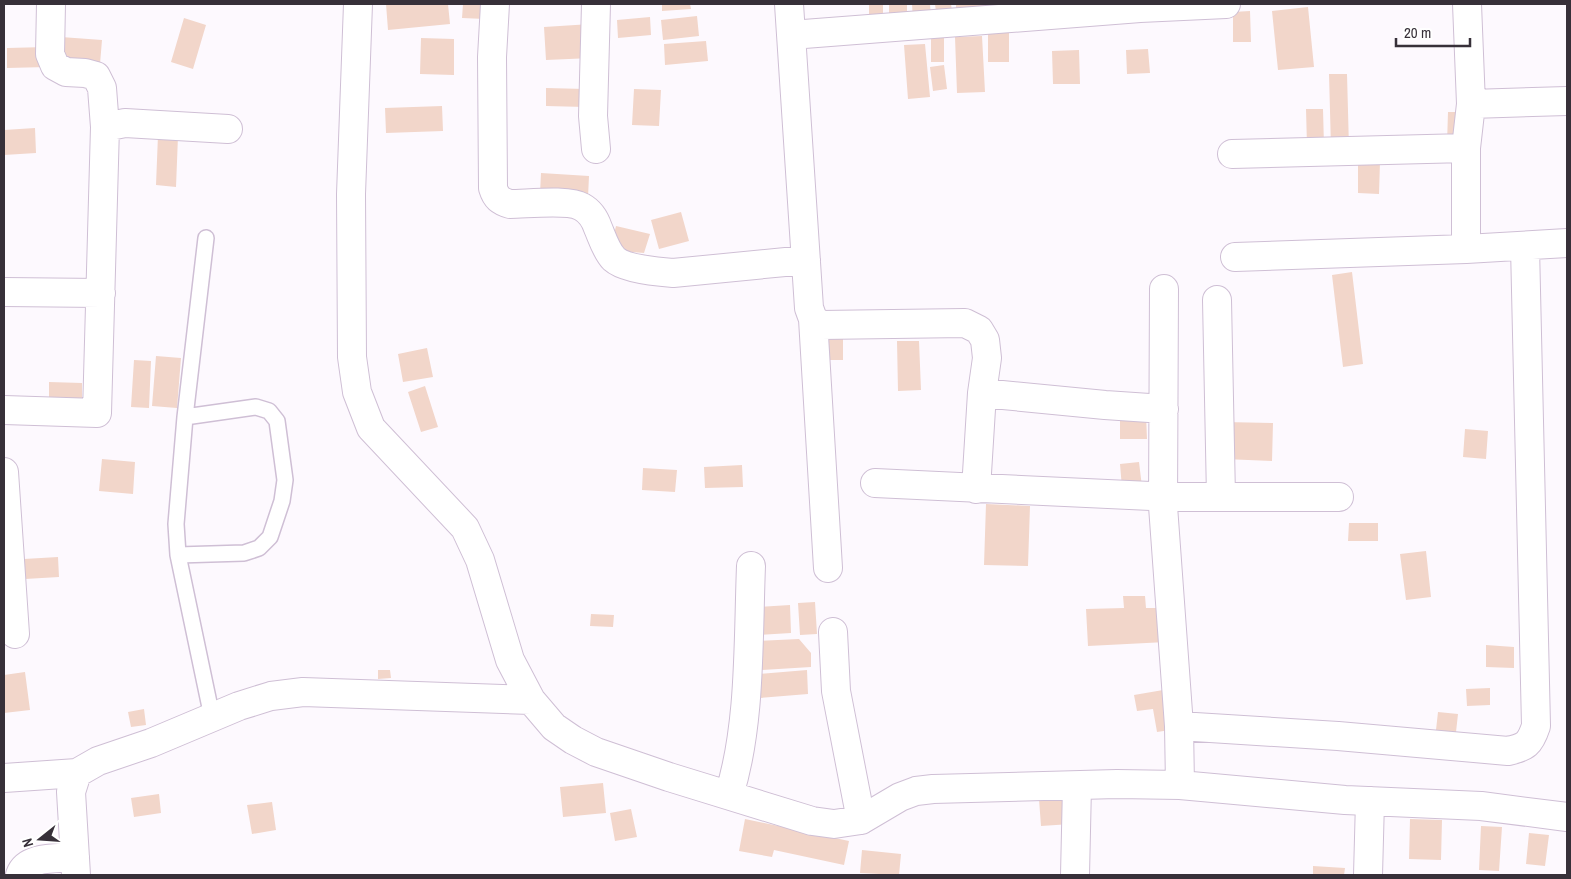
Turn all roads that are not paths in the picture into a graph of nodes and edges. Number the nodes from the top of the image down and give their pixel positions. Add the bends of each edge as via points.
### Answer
1 (51, 4) edge
2 (358, 4) edge
3 (495, 4) edge
4 (596, 4) edge
5 (789, 4) edge
6 (1226, 4) edge
7 (1466, 4) edge
8 (956, 13) edge
9 (792, 35) junction
10 (1567, 102) edge
11 (1471, 104) junction
12 (105, 127) junction
13 (228, 129) dead end
14 (1466, 148) junction
15 (596, 149) dead end
16 (1232, 154) dead end
17 (206, 238) dead end
18 (1567, 243) edge
19 (1525, 247) junction
20 (1466, 249) junction
21 (1235, 257) dead end
22 (806, 260) junction
23 (1164, 289) dead end
24 (4, 292) edge
25 (101, 293) junction
26 (1217, 300) dead end
27 (813, 319) junction
28 (982, 393) junction
29 (1164, 409) junction
30 (4, 410) edge
31 (185, 418) junction
32 (4, 472) edge
33 (875, 483) dead end
34 (976, 489) junction
35 (1164, 496) junction
36 (1221, 497) junction
37 (1339, 497) dead end
38 (178, 555) junction
39 (750, 566) dead end
40 (828, 568) dead end
41 (833, 632) dead end
42 (15, 634) dead end
43 (531, 700) junction
44 (212, 717) junction
45 (1179, 741) junction
46 (77, 774) junction
47 (4, 778) edge
48 (734, 778) junction
49 (1077, 786) junction
50 (1180, 786) junction
51 (1370, 801) junction
52 (1567, 817) edge
53 (861, 820) junction
54 (76, 866) edge
55 (20, 875) edge
56 (1075, 875) edge
57 (1368, 875) edge

1 - 12 street via 50,54 55,66 66,72 96,76 102,88
2 - 43 street via 351,194 352,357 357,392 371,428 465,528 480,560 510,660
3 - 22 street via 493,188 501,202 573,203 583,207 594,216 614,259 655,272
4 - 15 street via 592,116
5 - 9 street
6 - 8 street
7 - 11 street
8 - 9 street
9 - 22 street
10 - 11 street
11 - 14 street
12 - 13 street via 125,123
12 - 25 street
14 - 16 street
14 - 20 street
17 - 31 lane
18 - 19 street
19 - 20 street
19 - 45 street via 1536,726 1531,740 1521,748 1508,751 1338,736
20 - 21 street
22 - 27 street via 809,308
23 - 29 street
24 - 25 street
25 - 30 street via 97,413
26 - 36 street
27 - 28 street via 821,325 965,323 979,330 985,340 987,358
27 - 40 street
28 - 29 street
28 - 34 street
29 - 35 street
31 - 38 lane via 176,524
31 - 38 lane via 256,407 269,411 277,421 285,480 270,537 259,548 244,553
32 - 42 street
33 - 34 street
34 - 35 street
35 - 36 street
35 - 45 street
36 - 37 street
38 - 44 lane
39 - 48 street via 745,695
41 - 53 street via 836,691
43 - 44 street via 303,692 271,696
43 - 48 street via 554,727 596,752
44 - 46 street via 98,761
45 - 50 street
46 - 47 street
46 - 54 street via 71,792
48 - 53 street via 812,820 834,824
49 - 50 street
49 - 53 street via 916,791
49 - 56 street
50 - 51 street
51 - 52 street via 1481,806
51 - 57 street
54 - 55 street via 32,861

